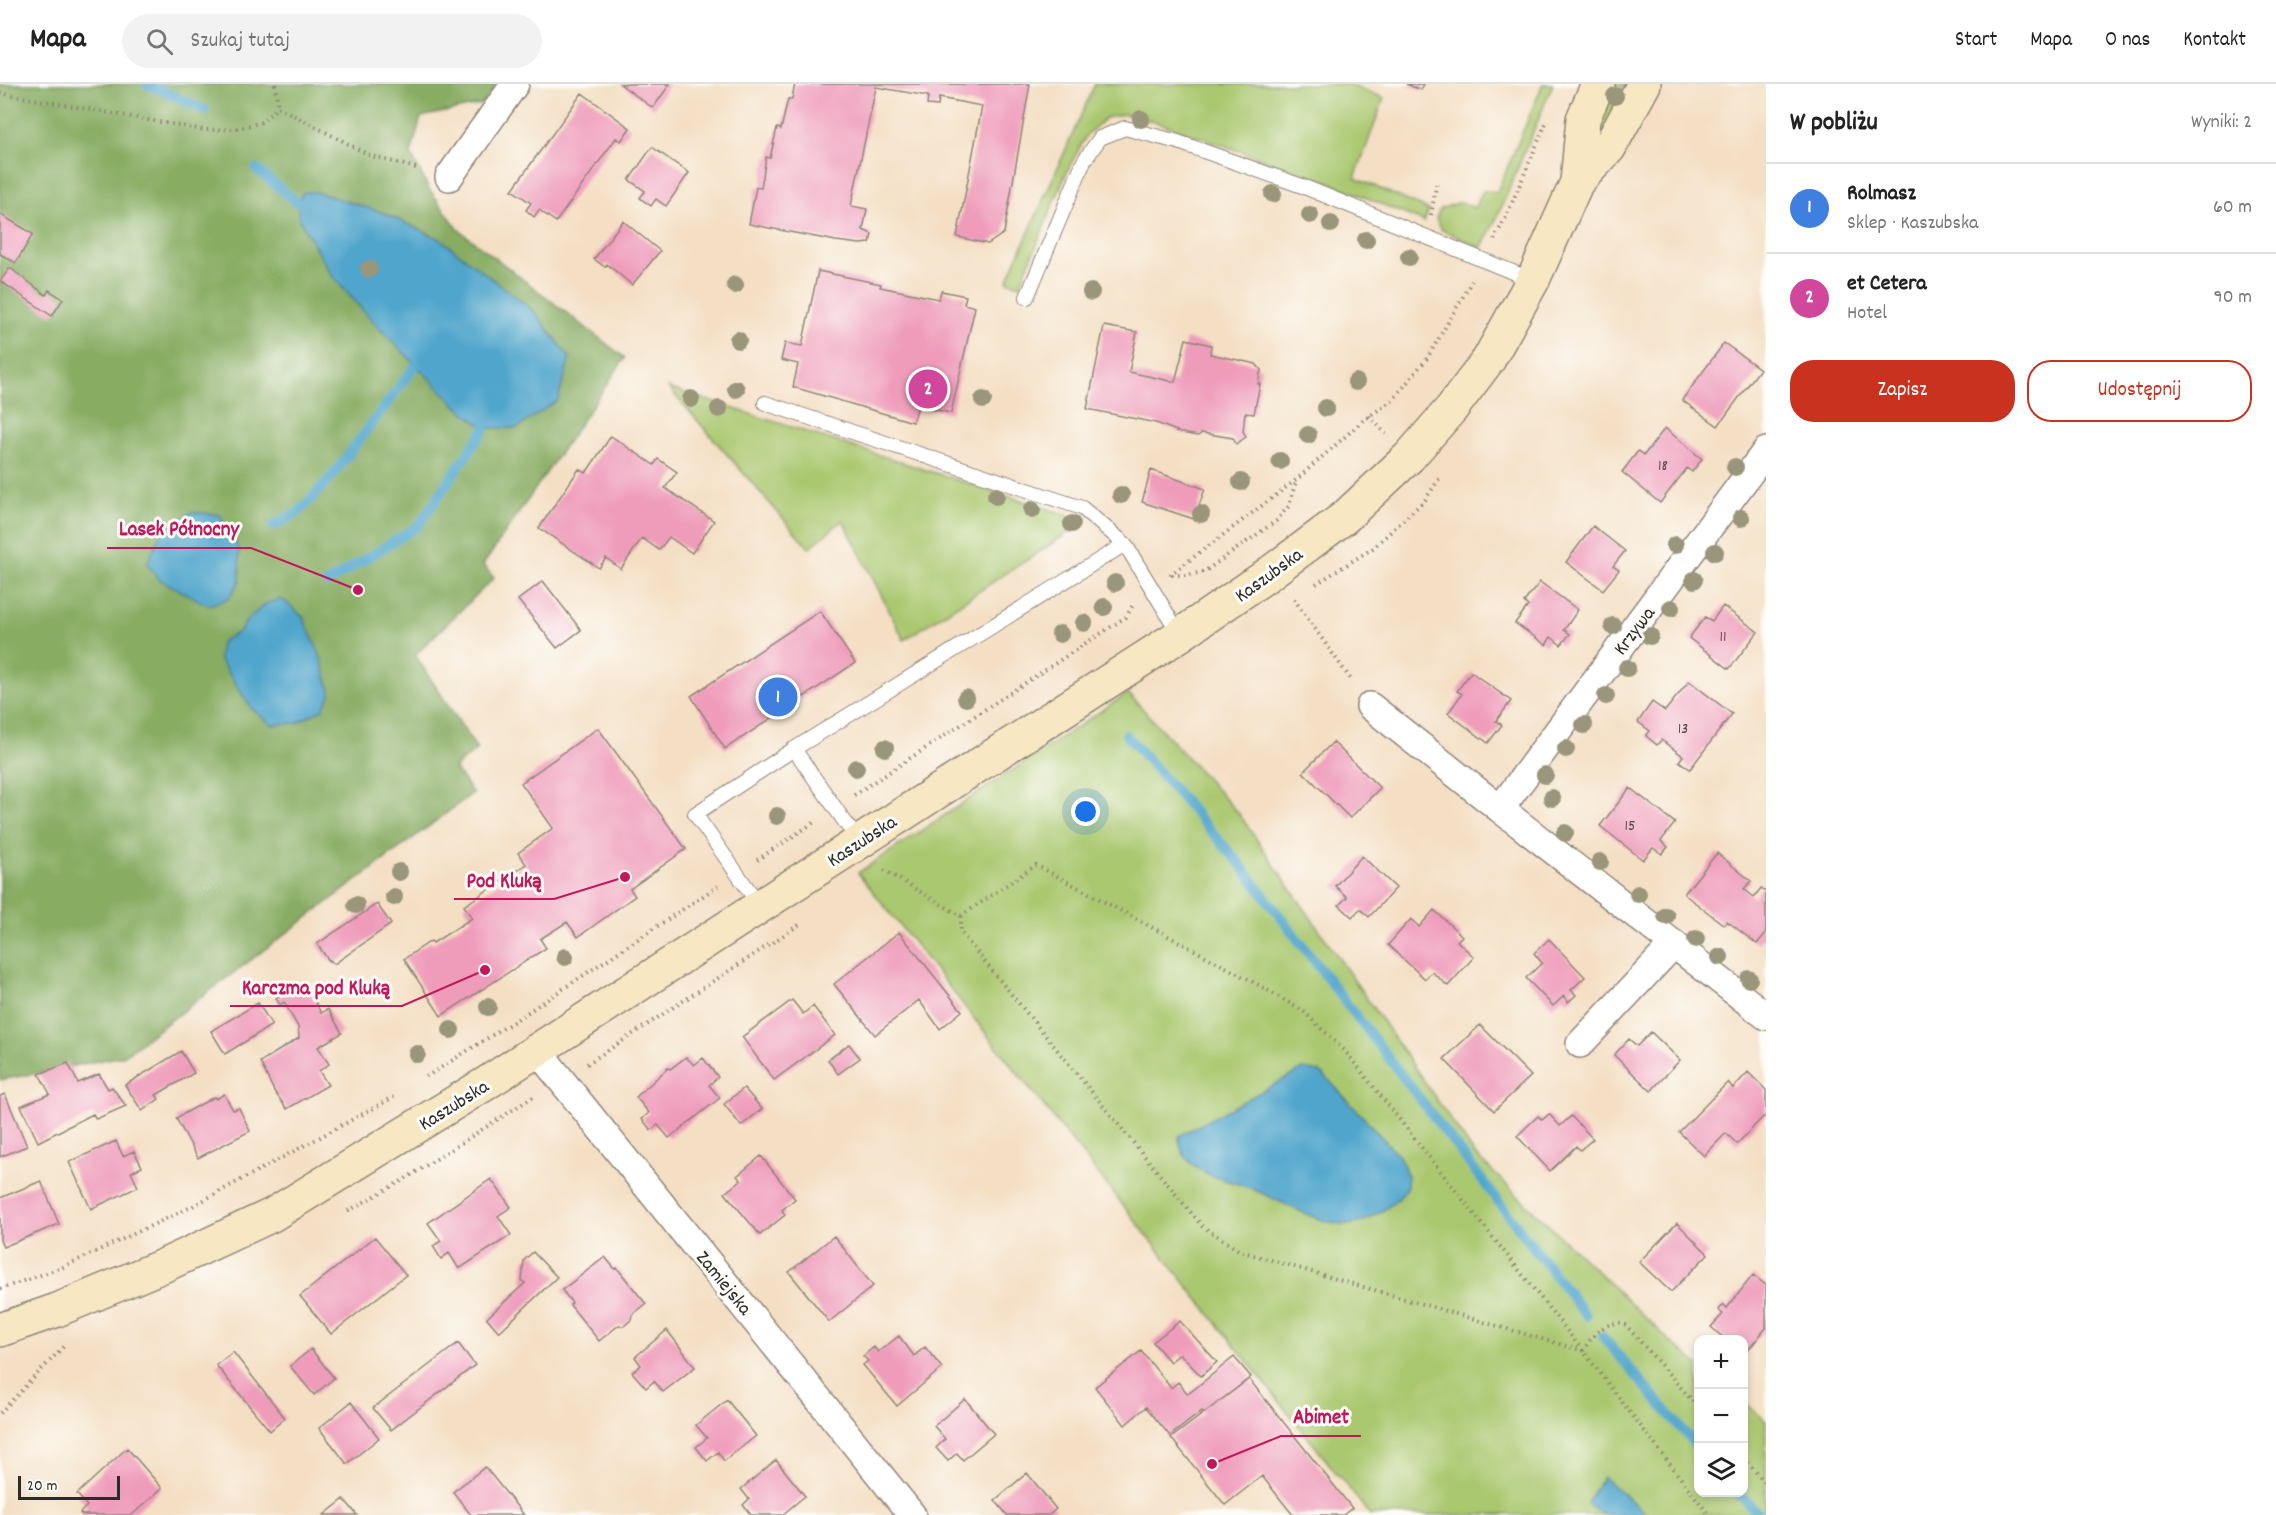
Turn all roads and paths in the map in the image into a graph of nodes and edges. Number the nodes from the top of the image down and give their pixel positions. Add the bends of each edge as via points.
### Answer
1 (275, 84) edge
2 (515, 84) edge
3 (1598, 84) edge
4 (1644, 84) edge
5 (0, 93) edge
6 (278, 107) junction
7 (1550, 115) dead end
8 (449, 177) joint
9 (1437, 181) dead end
10 (1577, 182) junction
11 (1427, 236) junction
12 (1484, 260) junction
13 (1533, 280) junction
14 (1028, 297) dead end
15 (765, 403) dead end
16 (1766, 451) edge
17 (1296, 480) junction
18 (1125, 544) junction
19 (1171, 575) junction
20 (1152, 588) junction
21 (1294, 598) dead end
22 (1180, 634) junction
23 (1370, 706) joint
24 (794, 749) junction
25 (835, 808) junction
26 (1500, 809) junction
27 (859, 842) junction
28 (884, 870) dead end
29 (737, 873) junction
30 (760, 906) junction
31 (961, 916) junction
32 (804, 922) dead end
33 (1674, 944) junction
34 (1766, 1016) edge
35 (1580, 1044) dead end
36 (537, 1050) junction
37 (417, 1083) dead end
38 (567, 1087) junction
39 (398, 1095) dead end
40 (0, 1289) edge
41 (0, 1330) edge
42 (71, 1338) dead end
43 (1583, 1352) junction
44 (1694, 1402) edge
45 (0, 1413) edge
46 (1748, 1464) edge
47 (1766, 1484) edge
48 (912, 1515) edge
49 (1709, 1515) edge

1 - 6 path
2 - 8 street
3 - 10 main road, Kaszubska via 1583,119
4 - 10 main road, Kaszubska via 1609,148
5 - 6 path via 204,130 262,123
6 - 8 path via 371,156
7 - 12 path
9 - 11 path
10 - 13 main road, Kaszubska
11 - 12 lane
11 - 14 lane via 1302,186 1178,142 1125,128 1100,138 1084,161
12 - 13 lane
12 - 17 path via 1428,357 1393,400 1365,419
13 - 22 main road, Kaszubska via 1489,359 1409,458 1345,517
15 - 18 lane via 1082,508
16 - 26 street, Krzywa
17 - 19 path
17 - 19 path via 1289,506 1276,521 1204,572
18 - 20 lane
18 - 24 lane
19 - 20 path
20 - 22 lane
20 - 25 path via 1136,599 1126,617
21 - 23 path
22 - 27 main road, Kaszubska
23 - 26 street
24 - 25 lane
24 - 29 lane via 695,814
25 - 27 lane
25 - 29 path
26 - 33 street
27 - 30 main road, Kaszubska
28 - 31 path
29 - 30 lane
29 - 37 path
30 - 36 main road, Kaszubska
31 - 43 path via 961,933 1202,1226 1240,1251
31 - 43 path via 1036,865 1303,1011 1346,1052
32 - 38 path via 586,1064 584,1074
33 - 34 street
33 - 35 street
36 - 38 street, Zamiejska
36 - 41 main road, Kaszubska via 272,1215 165,1265
38 - 48 street, Zamiejska
39 - 40 path via 191,1207 61,1268
42 - 45 path
43 - 44 path via 1594,1335 1608,1324 1624,1323
43 - 49 path
46 - 47 path

